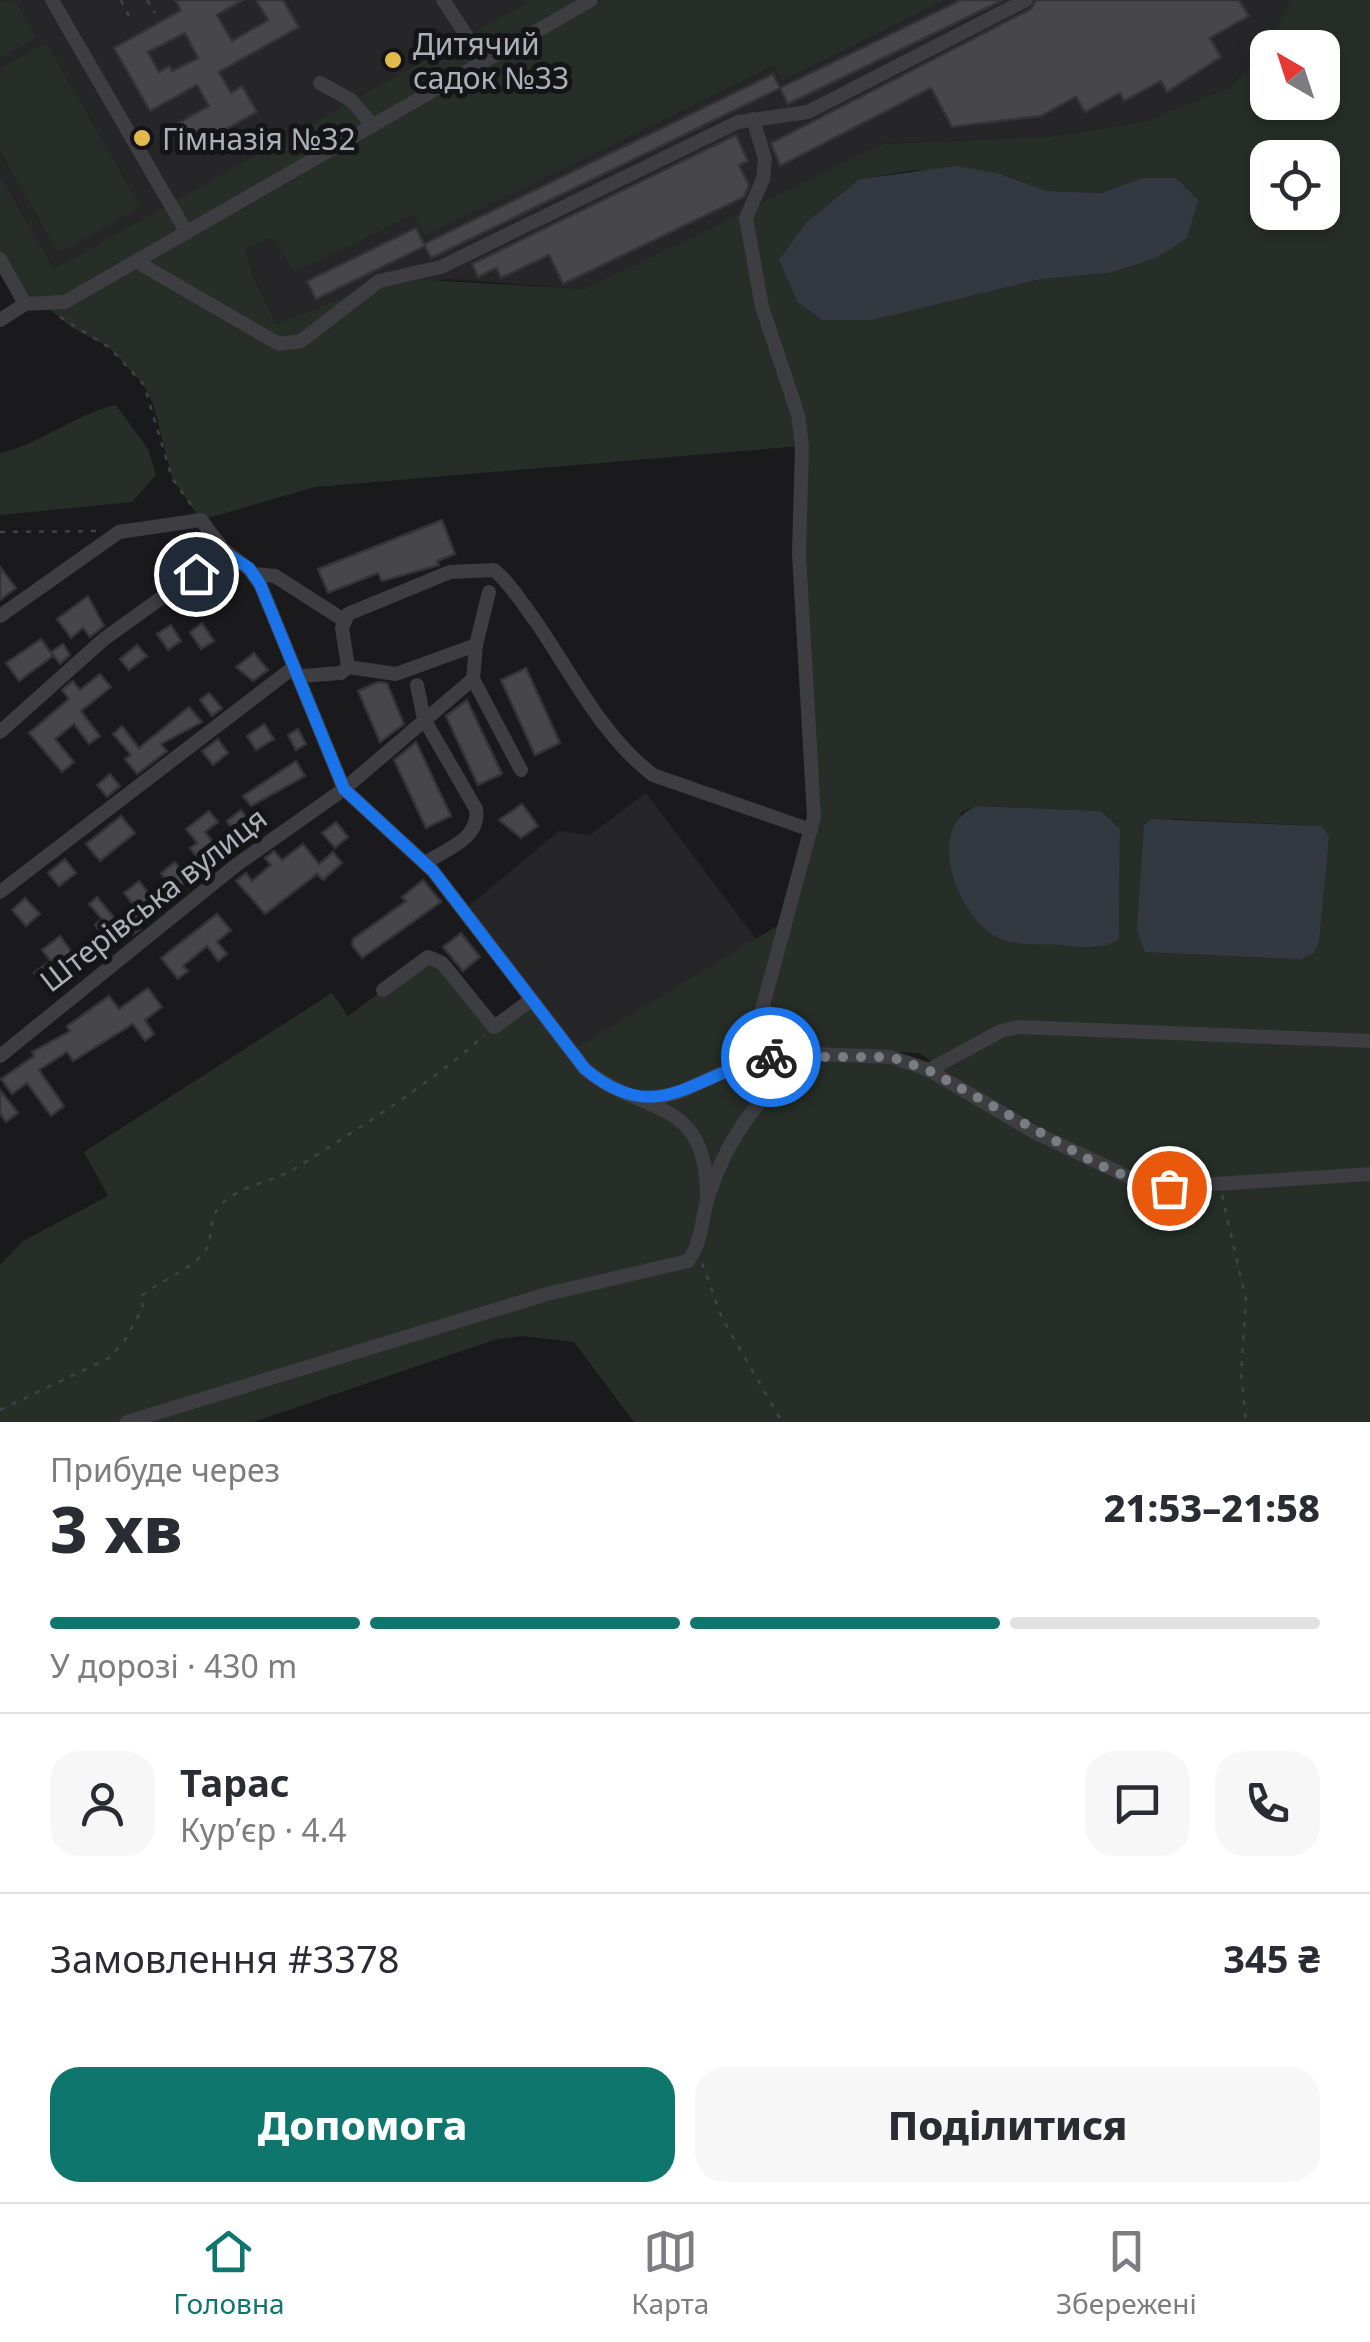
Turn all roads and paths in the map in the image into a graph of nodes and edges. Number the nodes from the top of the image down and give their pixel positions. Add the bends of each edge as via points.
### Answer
1 (52, 0) edge
2 (121, 0) edge
3 (148, 0) edge
4 (443, 0) edge
5 (592, 0) edge
6 (1026, 0) edge
7 (155, 13) dead end
8 (132, 22) dead end
9 (484, 62) junction
10 (320, 83) dead end
11 (752, 119) junction
12 (374, 126) junction
13 (187, 234) junction
14 (0, 259) edge
15 (137, 262) junction
16 (26, 304) junction
17 (47, 306) junction
18 (0, 320) edge
19 (201, 520) junction
20 (0, 532) edge
21 (120, 532) junction
22 (230, 556) junction
23 (254, 574) junction
24 (489, 592) dead end
25 (0, 616) edge
26 (342, 619) junction
27 (476, 646) junction
28 (348, 667) junction
29 (298, 672) junction
30 (474, 679) junction
31 (417, 685) dead end
32 (424, 719) junction
33 (0, 732) edge
34 (521, 770) dead end
35 (344, 789) junction
36 (811, 830) junction
37 (425, 863) junction
38 (0, 892) edge
39 (384, 990) dead end
40 (532, 1000) junction
41 (494, 1027) junction
42 (1370, 1041) edge
43 (808, 1053) junction
44 (0, 1056) edge
45 (748, 1061) junction
46 (928, 1070) junction
47 (650, 1100) junction
48 (1370, 1174) edge
49 (1219, 1184) junction
50 (707, 1199) junction
51 (698, 1247) junction
52 (0, 1410) edge
53 (127, 1422) edge
54 (782, 1422) edge
55 (1246, 1422) edge

1 - 13 street
2 - 8 path
3 - 7 path
4 - 9 street
5 - 9 street
6 - 11 street via 808,112
9 - 12 street
10 - 12 street via 351,100
11 - 15 street via 441,266 379,281 289,344 278,344
11 - 36 street via 763,179 746,218 762,307 802,446 799,554
12 - 13 street
13 - 15 street
14 - 16 street
15 - 17 street
16 - 17 street
16 - 18 street
17 - 19 path via 110,348 144,385 172,478
19 - 21 street
19 - 22 street
20 - 21 path
21 - 25 street
22 - 23 street
22 - 33 street via 104,639
23 - 26 street via 275,576
23 - 29 street
24 - 27 street
26 - 28 street
26 - 36 street via 450,572 494,570 632,759 653,775
27 - 28 street via 396,674
27 - 30 street
28 - 29 street
29 - 35 street
29 - 38 street
30 - 32 street, Штерівська вулиця
30 - 34 street
31 - 32 street
32 - 35 street, Штерівська вулиця
32 - 37 street via 478,821 474,832
35 - 37 street
35 - 44 street, Штерівська вулиця via 235,866
36 - 45 street
37 - 40 street
39 - 41 street via 420,960 435,958
40 - 41 street
40 - 47 street via 585,1069 604,1084
41 - 52 path via 376,1117 293,1170 226,1200 211,1216 208,1248 140,1297 142,1307 109,1358
42 - 46 street via 1018,1027
43 - 45 street
43 - 46 street via 891,1057
43 - 50 street via 736,1130
45 - 47 street
46 - 49 street via 1135,1180 1169,1188
47 - 50 street via 671,1112 696,1141 707,1168
48 - 49 street
49 - 55 path via 1246,1300
50 - 51 street
51 - 53 street via 688,1262 547,1294
51 - 54 path via 722,1318

